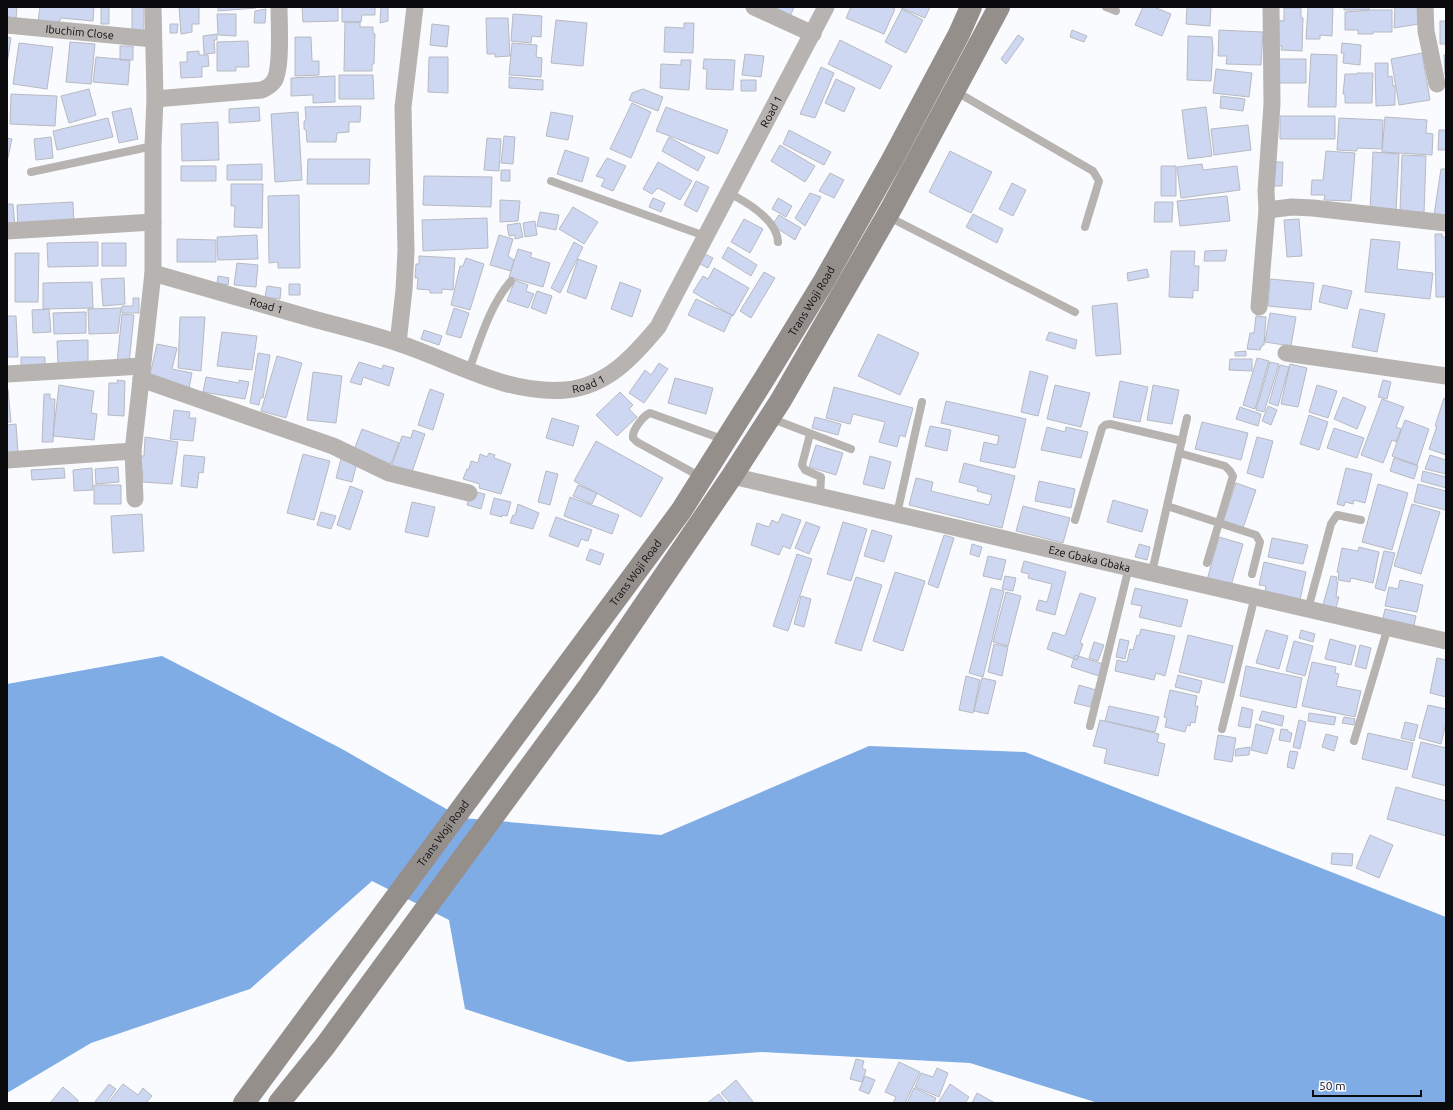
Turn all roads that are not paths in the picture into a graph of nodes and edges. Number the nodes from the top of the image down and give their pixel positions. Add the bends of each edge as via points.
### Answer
1 (153, 7) edge
2 (279, 7) edge
3 (415, 7) edge
4 (754, 7) edge
5 (826, 7) edge
6 (971, 7) edge
7 (999, 7) edge
8 (1106, 7) edge
9 (1271, 7) edge
10 (1424, 7) edge
11 (1116, 11) dead end
12 (7, 25) edge
13 (813, 34) junction
14 (153, 39) junction
15 (935, 78) junction
16 (1437, 84) dead end
17 (955, 91) junction
18 (155, 99) junction
19 (153, 146) junction
20 (31, 172) dead end
21 (551, 181) dead end
22 (727, 192) junction
23 (866, 205) junction
24 (1267, 210) junction
25 (887, 216) junction
26 (153, 222) junction
27 (1446, 223) edge
28 (1085, 227) dead end
29 (7, 231) edge
30 (705, 236) junction
31 (778, 242) dead end
32 (153, 273) junction
33 (511, 281) dead end
34 (1259, 307) dead end
35 (1075, 312) dead end
36 (398, 343) junction
37 (1286, 353) dead end
38 (469, 370) junction
39 (141, 373) junction
40 (7, 374) edge
41 (1446, 376) edge
42 (922, 402) dead end
43 (770, 418) junction
44 (1187, 418) dead end
45 (810, 434) junction
46 (726, 440) junction
47 (1182, 441) junction
48 (851, 449) dead end
49 (133, 451) junction
50 (1179, 453) junction
51 (7, 460) edge
52 (732, 476) junction
53 (702, 478) junction
54 (469, 493) dead end
55 (820, 496) junction
56 (135, 499) dead end
57 (1167, 506) junction
58 (896, 514) junction
59 (1075, 520) dead end
60 (1361, 520) dead end
61 (1218, 522) junction
62 (1207, 563) dead end
63 (1129, 567) junction
64 (1152, 572) junction
65 (1252, 574) dead end
66 (1255, 596) junction
67 (1308, 609) junction
68 (1388, 627) junction
69 (1445, 638) edge
70 (1090, 726) dead end
71 (1222, 729) dead end
72 (1354, 741) dead end
73 (244, 1103) edge
74 (279, 1103) edge

1 - 14 street
2 - 18 street via 279,59 275,80 270,86 262,90
3 - 36 street via 403,107 406,251
4 - 13 street
5 - 13 street, Road 1
6 - 15 main road, Trans Woji Road
7 - 17 main road
8 - 11 lane
9 - 24 street via 1272,104
10 - 16 street via 1426,31
12 - 14 street, Ibuchim Close
13 - 22 street, Road 1
14 - 18 street
15 - 17 main road
15 - 23 main road, Trans Woji Road
17 - 25 main road
17 - 28 lane via 1093,171 1099,181
18 - 19 street
19 - 20 lane
19 - 26 street
21 - 30 lane
22 - 30 street, Road 1
22 - 31 lane via 750,204 759,212 773,228 778,236
23 - 25 main road
23 - 46 main road, Trans Woji Road via 820,288
24 - 27 street via 1313,208
24 - 34 street
25 - 35 lane
25 - 43 main road
26 - 29 street
26 - 32 street
30 - 38 street, Road 1 via 658,327 639,350 605,378 566,390 533,390 509,386
32 - 36 street, Road 1
32 - 39 street
33 - 38 lane via 502,291 493,310
36 - 38 street, Road 1
37 - 41 street
39 - 40 street
39 - 49 street
39 - 54 street via 333,446 389,473
42 - 58 lane
43 - 45 lane
43 - 52 main road
44 - 47 lane
45 - 48 lane
45 - 55 lane via 802,465 805,470 821,477
46 - 53 main road, Trans Woji Road
46 - 53 lane via 650,413 633,432 633,438 637,442
47 - 50 lane
47 - 59 lane via 1105,425
49 - 51 street
49 - 56 street
50 - 57 lane
50 - 61 lane via 1225,466 1233,476
52 - 55 street, Eze Gbaka Gbaka
52 - 74 main road via 589,686 325,1046
53 - 73 main road, Trans Woji Road via 681,511
55 - 58 street, Eze Gbaka Gbaka
57 - 61 lane
57 - 64 lane
58 - 63 street, Eze Gbaka Gbaka
60 - 67 lane via 1337,515 1331,524
61 - 62 lane
61 - 65 lane via 1259,538
63 - 64 street, Eze Gbaka Gbaka
63 - 70 lane
64 - 66 street, Eze Gbaka Gbaka
66 - 67 street, Eze Gbaka Gbaka
66 - 71 lane
67 - 68 street, Eze Gbaka Gbaka
68 - 69 street, Eze Gbaka Gbaka
68 - 72 lane

